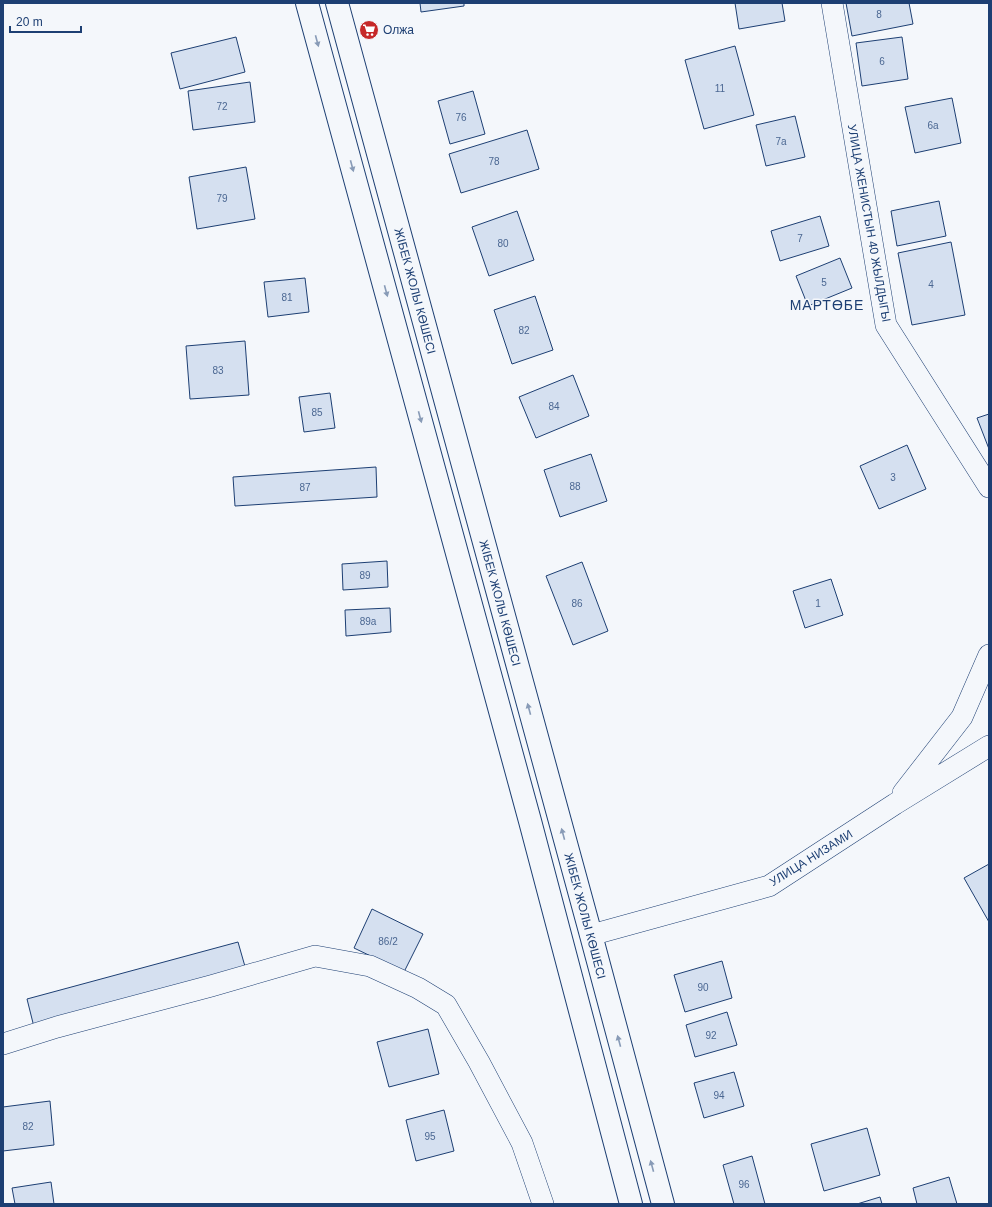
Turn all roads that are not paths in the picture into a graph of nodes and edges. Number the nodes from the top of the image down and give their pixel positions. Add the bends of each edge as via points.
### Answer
1 (307, 3) edge
2 (337, 3) edge
3 (832, 3) edge
4 (989, 487) edge
5 (989, 655) edge
6 (989, 746) edge
7 (895, 804) junction
8 (591, 935) junction
9 (3, 1044) edge
10 (543, 1204) edge
11 (631, 1204) edge
12 (662, 1204) edge

1 -> 11 main road via 530,820
8 -> 2 main road, ЖІБЕК ЖОЛЫ КӨШЕСІ
3 - 4 street, УЛИЦА ЖЕНИСТЫН 40 ЖЫЛДЫГЫ via 886,325
5 - 7 street via 962,717
6 - 7 street, УЛИЦА НИЗАМИ
7 - 8 street, УЛИЦА НИЗАМИ via 769,886
12 -> 8 main road, ЖІБЕК ЖОЛЫ КӨШЕСІ
9 - 10 street via 57,1026 315,956 370,966 418,988 446,1006 522,1143

